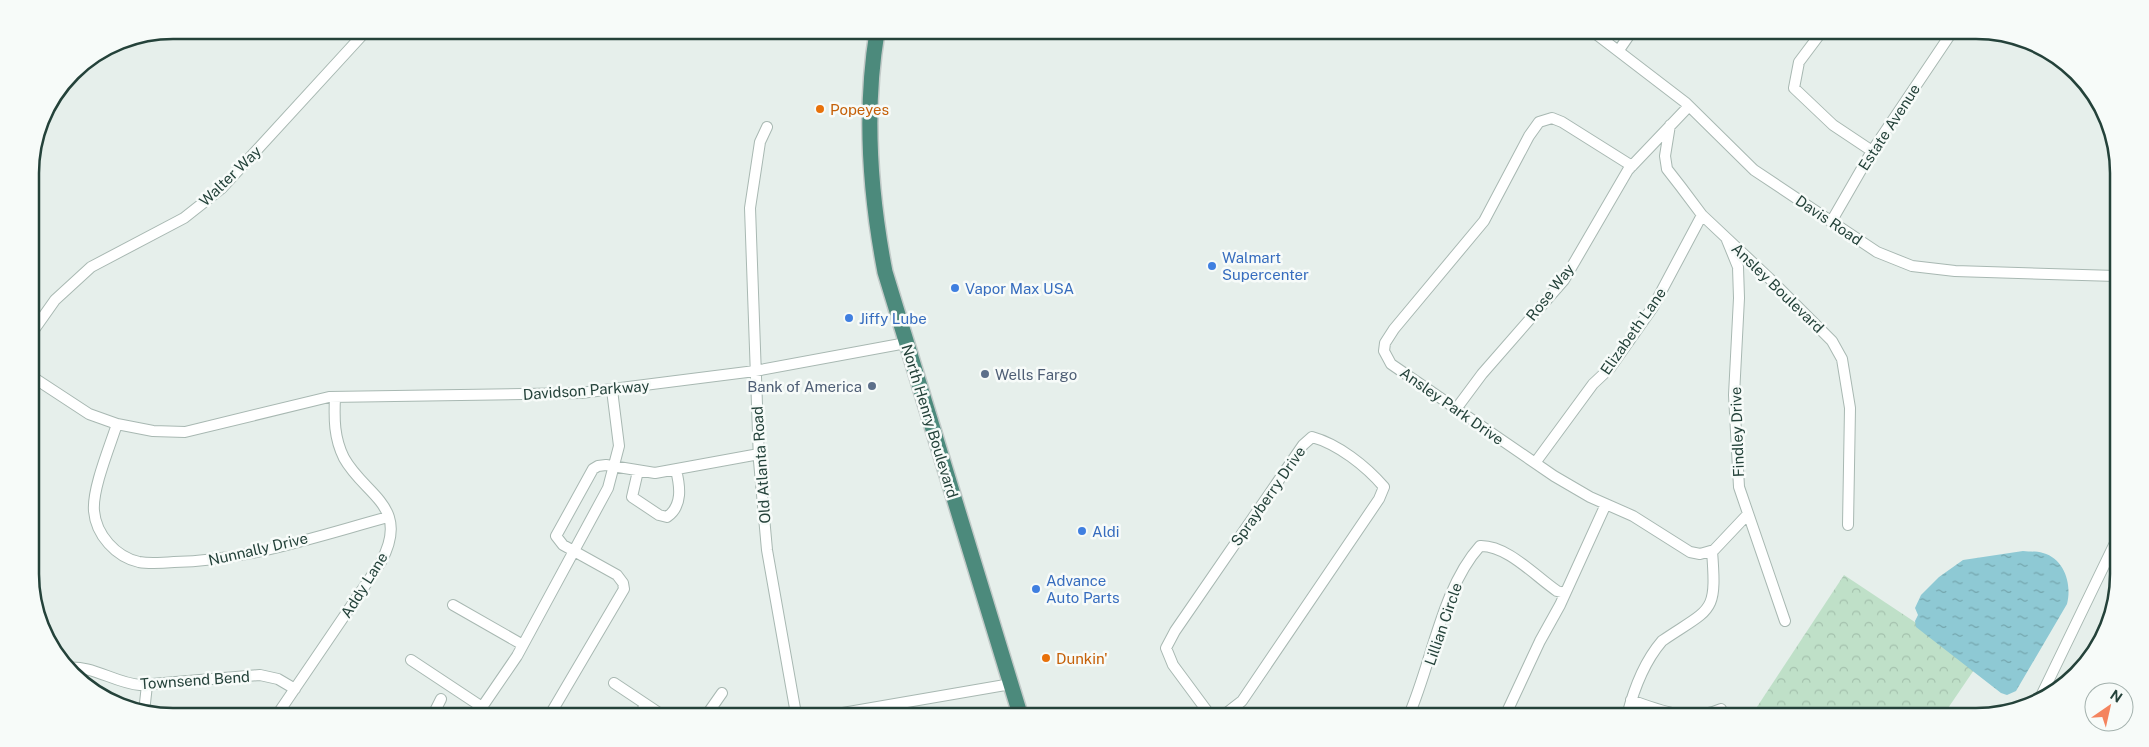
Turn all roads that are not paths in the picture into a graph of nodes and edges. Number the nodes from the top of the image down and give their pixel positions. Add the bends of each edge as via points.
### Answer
1 (358, 39) edge
2 (876, 39) edge
3 (1603, 39) edge
4 (1627, 39) edge
5 (1816, 39) edge
6 (1947, 39) edge
7 (1619, 50) junction
8 (1689, 106) junction
9 (1670, 125) junction
10 (767, 127) dead end
11 (1872, 151) junction
12 (1632, 166) junction
13 (1702, 215) junction
14 (1831, 222) junction
15 (1726, 238) junction
16 (2110, 276) edge
17 (39, 323) edge
18 (906, 343) junction
19 (755, 371) junction
20 (39, 381) edge
21 (612, 390) junction
22 (335, 397) junction
23 (1456, 409) junction
24 (117, 424) junction
25 (759, 454) junction
26 (1535, 463) junction
27 (614, 467) junction
28 (676, 470) junction
29 (638, 471) junction
30 (1606, 504) junction
31 (1748, 514) junction
32 (388, 518) junction
33 (1848, 525) dead end
34 (574, 551) junction
35 (1712, 551) junction
36 (2110, 553) edge
37 (1565, 593) junction
38 (453, 605) dead end
39 (1785, 621) dead end
40 (523, 645) junction
41 (411, 660) dead end
42 (77, 668) edge
43 (614, 683) dead end
44 (147, 684) junction
45 (1011, 684) junction
46 (295, 689) junction
47 (2044, 689) edge
48 (722, 693) dead end
49 (441, 699) dead end
50 (1631, 700) junction
51 (145, 705) edge
52 (282, 708) edge
53 (436, 708) edge
54 (477, 708) edge
55 (481, 708) edge
56 (553, 708) edge
57 (642, 708) edge
58 (712, 708) edge
59 (795, 708) edge
60 (872, 708) edge
61 (1018, 708) edge
62 (1205, 708) edge
63 (1233, 708) edge
64 (1412, 708) edge
65 (1509, 708) edge
66 (1629, 708) edge
67 (1652, 708) edge

1 - 17 street, Walter Way via 222,188 184,218 108,256 84,272 55,300
2 - 18 highway, North Henry Boulevard via 870,89 872,197 884,272
3 - 7 street, Davis Road
4 - 7 street
5 - 11 street via 1799,62 1794,88 1833,124
6 - 11 street, Estate Avenue
7 - 8 street, Davis Road
8 - 9 street
8 - 14 street, Davis Road via 1754,170
9 - 12 street
9 - 13 street, Ansley Boulevard via 1665,156 1667,168
10 - 19 street, Old Atlanta Road via 760,142 750,208
11 - 14 street, Estate Avenue
12 - 23 street, Rose Way via 1564,279
12 - 23 street, Ansley Park Drive via 1584,133 1552,118 1539,122 1484,221 1385,342 1384,351 1391,364
13 - 15 street, Ansley Boulevard
13 - 26 street, Elizabeth Lane via 1653,307 1610,368 1593,384
14 - 16 street, Davis Road via 1876,252 1912,266 1955,271
15 - 31 street, Findley Drive via 1738,267 1735,441 1739,487
15 - 33 street, Ansley Boulevard via 1808,316 1832,342 1842,359 1850,408
18 - 19 street, Davidson Parkway
18 - 45 highway, North Henry Boulevard
19 - 21 street, Davidson Parkway
19 - 25 street, Old Atlanta Road
20 - 24 street, Davidson Parkway via 89,414
21 - 22 street, Davidson Parkway via 484,396
21 - 27 street via 619,446
22 - 24 street, Davidson Parkway via 185,432 153,431
22 - 32 street, Addy Lane via 334,426 342,452 352,470 380,500
23 - 26 street, Ansley Park Drive
24 - 32 street, Nunnally Drive via 96,494 94,514 109,544 135,560 150,563 224,560
25 - 28 street
25 - 59 street, Old Atlanta Road via 767,550
26 - 30 street, Ansley Park Drive
27 - 29 street
27 - 34 street via 608,488
27 - 34 street via 598,466 593,469 556,534 560,543
28 - 29 street
28 - 29 street via 679,496 676,507 667,517 633,499
30 - 35 street, Ansley Park Drive via 1633,516 1690,552
30 - 37 street
31 - 35 street
31 - 39 street, Findley Drive
32 - 46 street, Addy Lane via 389,543 382,562
34 - 40 street
34 - 56 street via 617,575 624,589
35 - 50 street via 1712,602 1704,613 1657,647 1641,673
36 - 47 street
37 - 64 street, Lillian Circle via 1557,591 1499,548 1480,546 1451,592
37 - 65 street
38 - 40 street
40 - 55 street
41 - 54 street
42 - 44 street, Townsend Bend via 87,668 129,683
43 - 57 street
44 - 46 street, Townsend Bend via 260,675 278,679
44 - 51 street
45 - 60 street
45 - 61 highway, North Henry Boulevard
46 - 52 street, Addy Lane
48 - 58 street
49 - 53 street
50 - 66 street
50 - 67 street
62 - 63 street, Sprayberry Drive via 1173,664 1166,648 1303,445 1312,436 1326,440 1374,475 1384,487 1242,701

